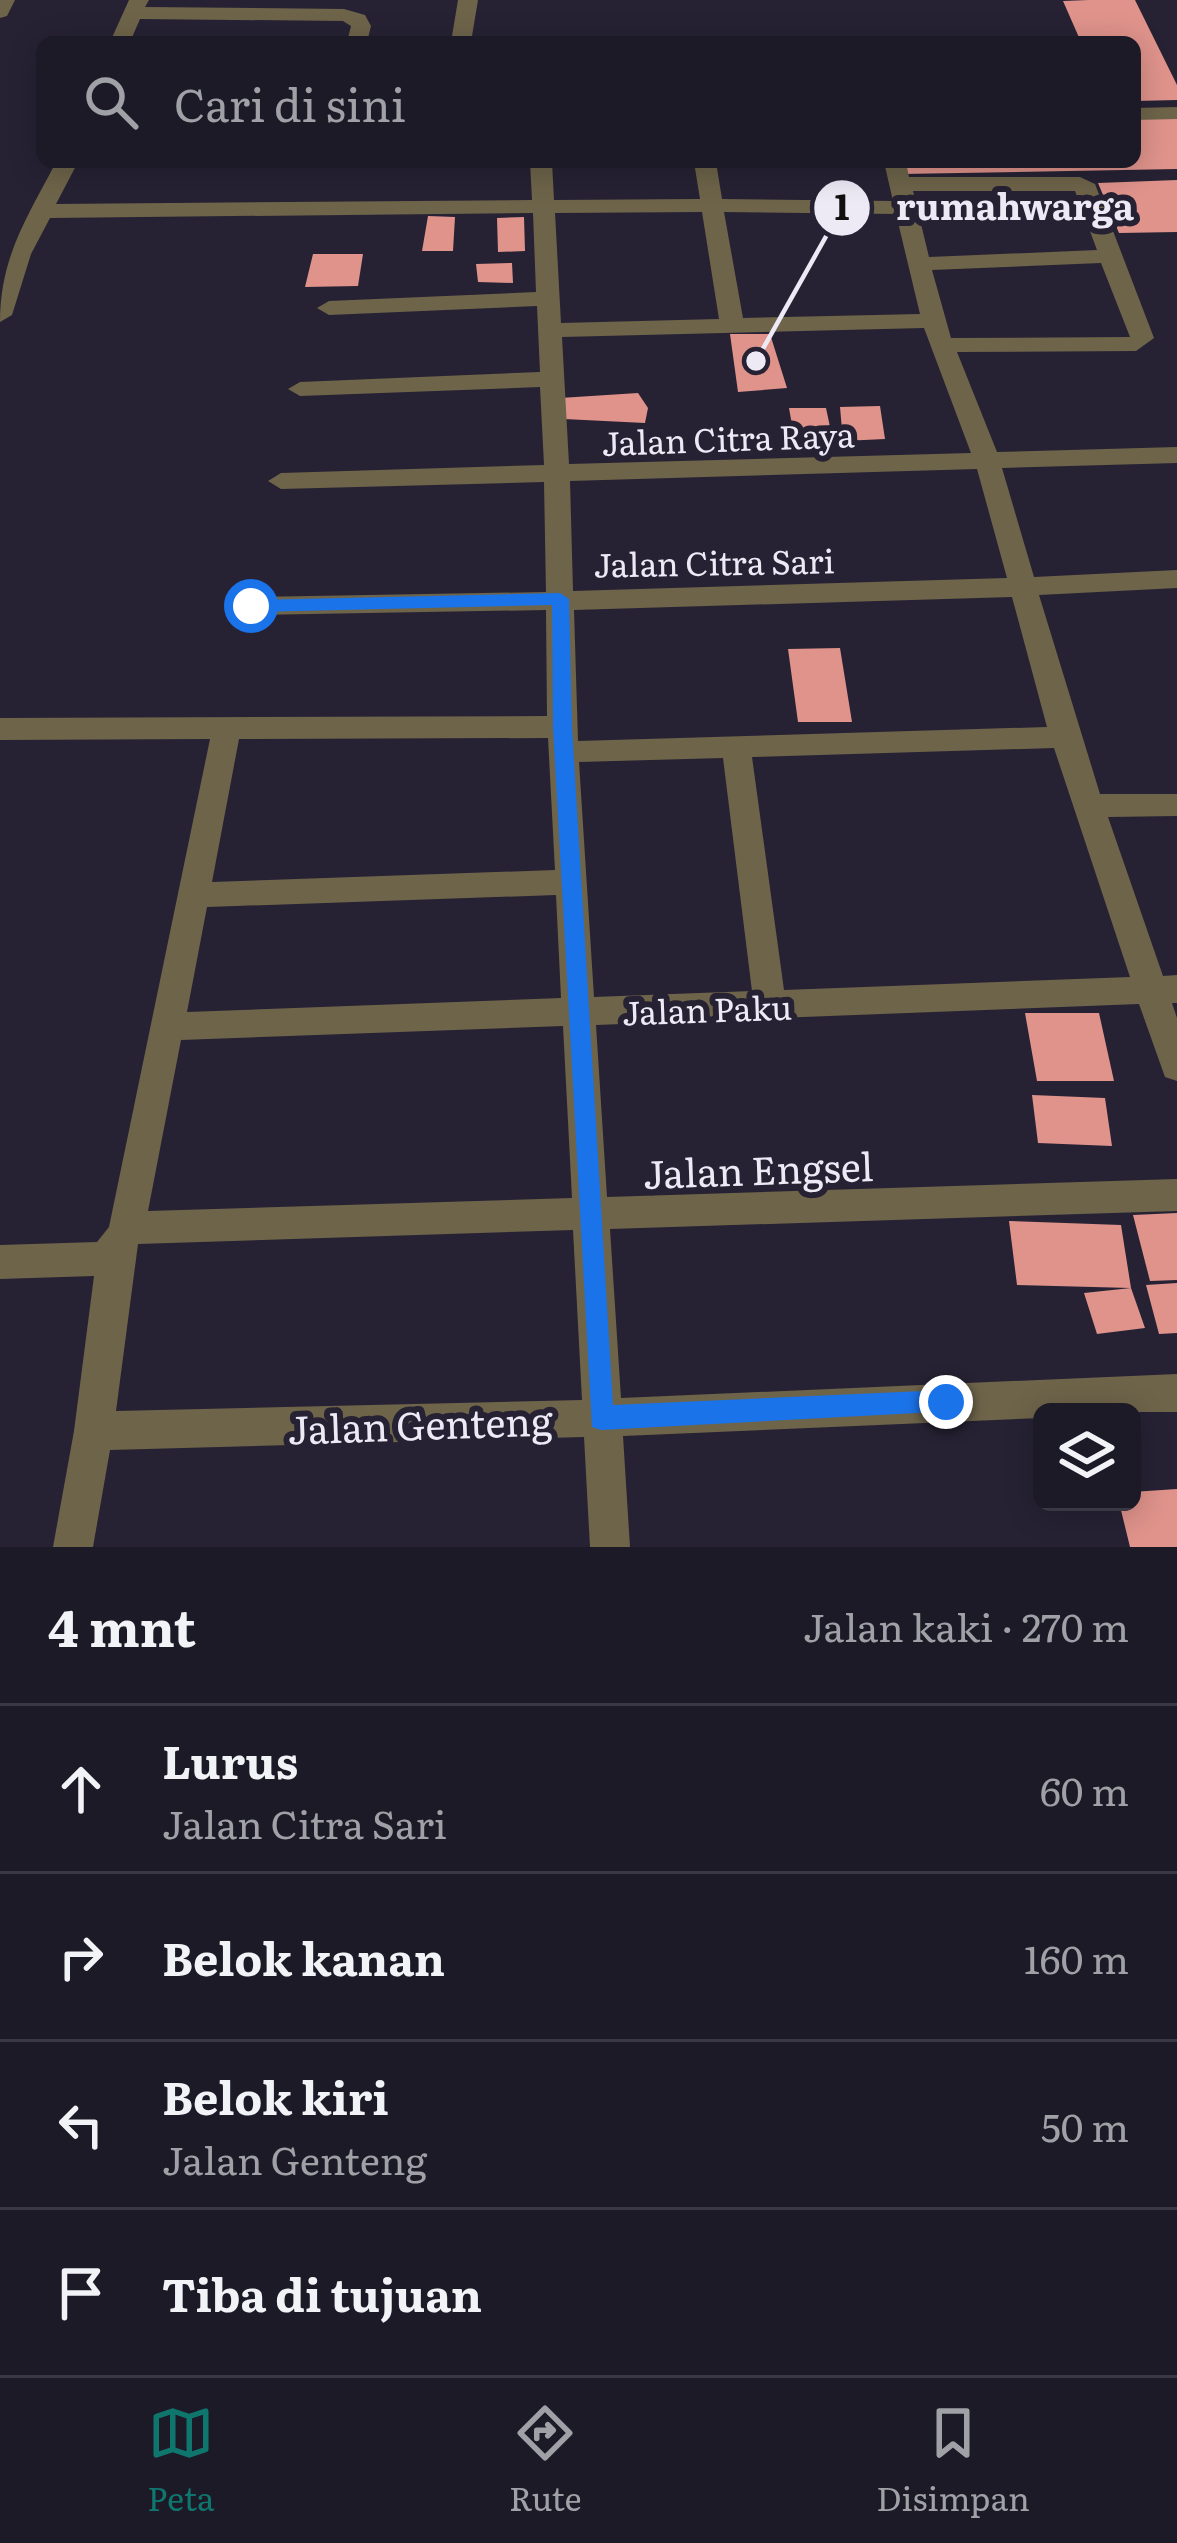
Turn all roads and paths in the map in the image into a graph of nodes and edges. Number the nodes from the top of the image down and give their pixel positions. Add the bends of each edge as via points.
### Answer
1 (5, 0) edge
2 (468, 0) edge
3 (136, 6) edge
4 (0, 13) edge
5 (257, 14) junction
6 (123, 36) edge
7 (249, 36) edge
8 (359, 36) edge
9 (462, 36) edge
10 (1177, 113) edge
11 (1141, 114) edge
12 (64, 168) edge
13 (541, 168) edge
14 (706, 168) edge
15 (902, 185) edge
16 (711, 205) junction
17 (543, 209) junction
18 (44, 212) junction
19 (10, 255) edge
20 (1110, 256) junction
21 (922, 264) junction
22 (329, 308) dead end
23 (546, 315) junction
24 (0, 316) edge
25 (732, 325) junction
26 (937, 333) junction
27 (550, 379) junction
28 (300, 389) dead end
29 (1177, 455) edge
30 (988, 463) junction
31 (557, 475) junction
32 (281, 481) dead end
33 (1177, 580) edge
34 (1024, 587) junction
35 (560, 599) junction
36 (251, 606) dead end
37 (0, 729) edge
38 (226, 731) junction
39 (1065, 737) junction
40 (563, 739) junction
41 (736, 746) junction
42 (1177, 805) edge
43 (1089, 806) junction
44 (574, 881) junction
45 (191, 895) junction
46 (1162, 990) edge
47 (770, 1006) junction
48 (578, 1012) junction
49 (166, 1027) junction
50 (1177, 1067) edge
51 (1177, 1195) edge
52 (590, 1216) junction
53 (122, 1239) junction
54 (0, 1262) edge
55 (1177, 1393) edge
56 (601, 1418) junction
57 (94, 1431) junction
58 (73, 1547) edge
59 (610, 1547) edge

1 - 4 street
2 - 9 street
3 - 5 street
3 - 6 street
5 - 7 street
5 - 8 street via 355,16
10 - 11 street
12 - 18 street
13 - 17 street
14 - 16 street
15 - 16 street
15 - 20 street via 1080,184
15 - 21 street
16 - 17 street
16 - 25 street
17 - 18 street
17 - 23 street
18 - 19 street
19 - 24 street
20 - 21 street
20 - 26 street via 1140,324 1136,344
21 - 26 street
22 - 23 street
23 - 25 street
23 - 27 street
25 - 26 street
26 - 30 street
27 - 28 street
27 - 31 street
29 - 30 street, Jalan Citra Raya
30 - 31 street, Jalan Citra Raya
30 - 34 street
31 - 32 street, Jalan Citra Raya
31 - 35 street
33 - 34 street, Jalan Citra Sari
34 - 35 street, Jalan Citra Sari
34 - 39 street
35 - 36 street, Jalan Citra Sari
35 - 40 street
37 - 38 street
38 - 40 street
38 - 45 street
39 - 41 street
39 - 43 street
40 - 41 street
40 - 44 street
41 - 47 street
42 - 43 street
43 - 46 street
44 - 45 street
44 - 48 street
45 - 49 street
46 - 47 street, Jalan Paku
46 - 50 street
47 - 48 street, Jalan Paku
48 - 49 street, Jalan Paku
48 - 52 street
49 - 53 street
51 - 52 street, Jalan Engsel
52 - 53 street, Jalan Engsel via 172,1223
52 - 56 street
53 - 54 street, Jalan Engsel via 100,1259
53 - 57 street
55 - 56 street, Jalan Genteng
56 - 57 street, Jalan Genteng
56 - 59 street
57 - 58 street

